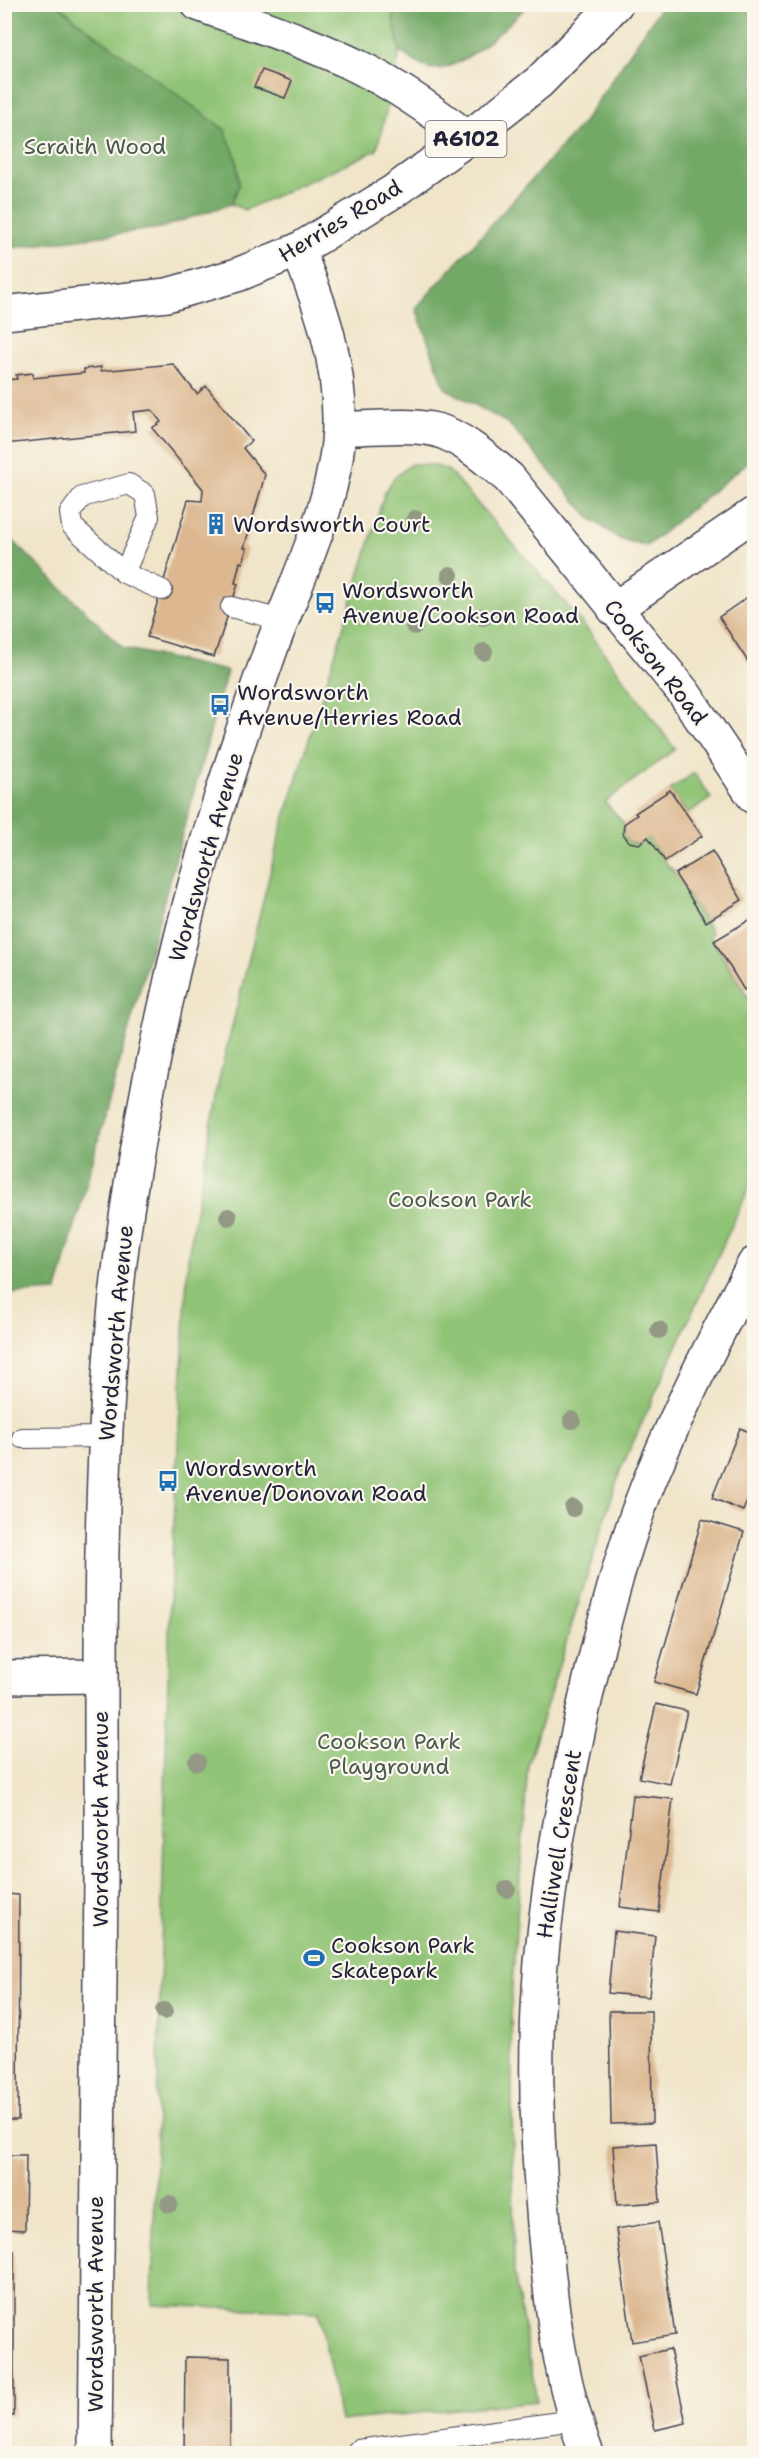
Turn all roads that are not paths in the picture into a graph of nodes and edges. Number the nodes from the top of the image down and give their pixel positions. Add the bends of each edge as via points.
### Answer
1 (198, 4) edge
2 (616, 4) edge
3 (468, 138) junction
4 (298, 250) junction
5 (4, 313) edge
6 (340, 429) junction
7 (754, 514) edge
8 (124, 573) junction
9 (162, 590) dead end
10 (231, 607) dead end
11 (614, 609) junction
12 (282, 620) junction
13 (754, 797) edge
14 (754, 1264) edge
15 (106, 1437) junction
16 (22, 1438) dead end
17 (100, 1676) junction
18 (4, 1677) edge
19 (574, 2420) junction
20 (358, 2450) dead end
21 (95, 2454) edge
22 (587, 2454) edge

1 - 3 street via 362,68 422,104
2 - 3 street, Herries Road / A6102 via 538,82
3 - 4 street, Herries Road / A6102 via 394,191
4 - 5 street, Herries Road / A6102 via 237,275 167,295
4 - 6 street, Wordsworth Avenue via 331,340 338,377
6 - 11 street, Cookson Road via 411,428 444,433 480,454 509,478
6 - 12 street, Wordsworth Avenue via 312,545
7 - 11 street
8 - 8 lane via 72,526 70,513 82,497 129,484 145,494 149,517
8 - 9 lane
10 - 12 lane
11 - 13 street, Cookson Road via 684,693
12 - 15 street, Wordsworth Avenue via 213,826 166,999 133,1168 117,1285
14 - 19 street, Halliwell Crescent via 653,1471 612,1592 574,1743 553,1866 538,2027 540,2174 549,2294
15 - 16 lane
15 - 17 street, Wordsworth Avenue
17 - 18 street
17 - 21 street, Wordsworth Avenue
19 - 20 lane
19 - 22 street, Halliwell Crescent

